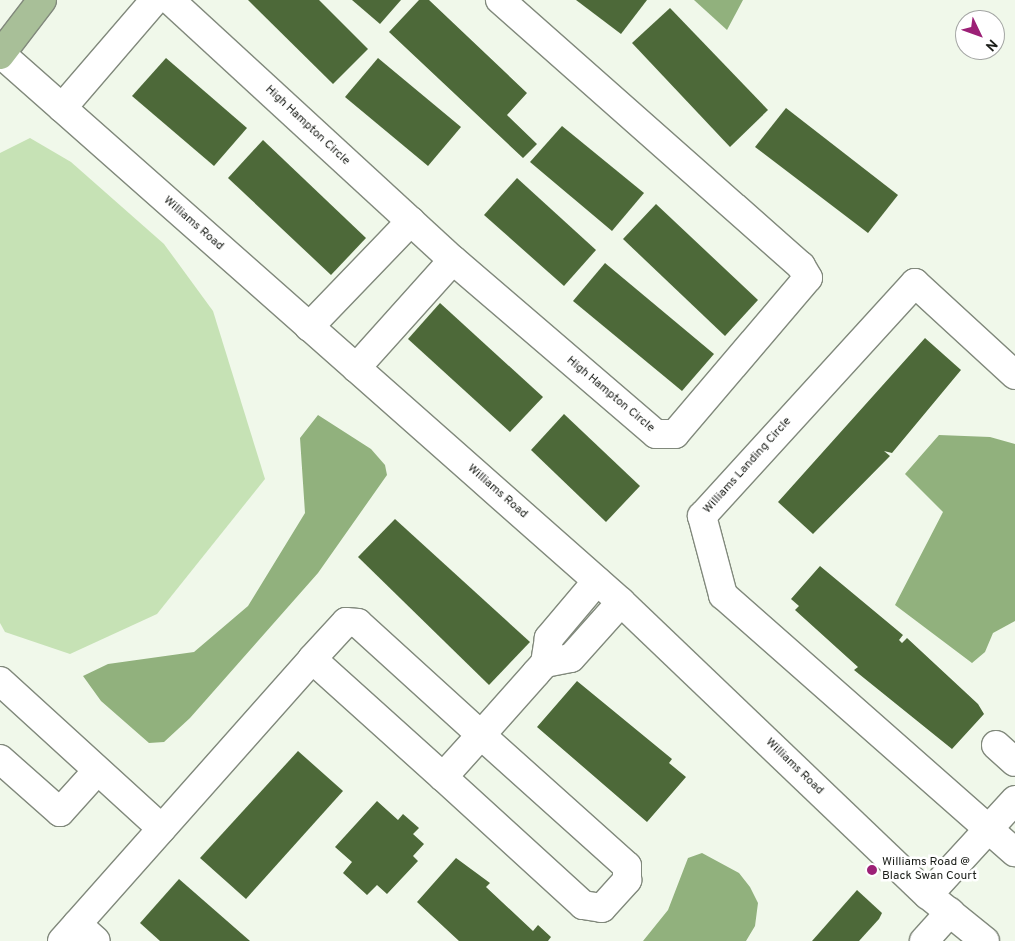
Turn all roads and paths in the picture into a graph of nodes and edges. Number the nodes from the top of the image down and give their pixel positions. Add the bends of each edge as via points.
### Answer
1 (42, 0) edge
2 (155, 0) edge
3 (170, 0) edge
4 (500, 0) edge
5 (198, 12) edge
6 (0, 54) edge
7 (62, 108) junction
8 (411, 221) junction
9 (453, 260) junction
10 (309, 327) junction
11 (356, 368) junction
12 (1015, 375) edge
13 (596, 581) junction
14 (621, 602) junction
15 (312, 659) junction
16 (545, 663) junction
17 (0, 682) edge
18 (481, 735) junction
19 (0, 759) edge
20 (97, 771) junction
21 (443, 777) junction
22 (1015, 800) edge
23 (162, 829) junction
24 (988, 829) junction
25 (1015, 852) edge
26 (928, 895) junction
27 (950, 912) junction
28 (78, 935) edge
29 (924, 941) edge
30 (985, 941) edge

1 - 6 main road
2 - 7 street
3 - 5 street, High Hampton Circle
4 - 9 street, High Hampton Circle via 801,266 808,278 676,434 656,434
5 - 8 street, High Hampton Circle
6 - 7 street, Williams Road
7 - 10 street, Williams Road
8 - 9 street, High Hampton Circle
8 - 10 street
9 - 11 street
10 - 11 street, Williams Road
11 - 13 street, Williams Road
12 - 24 street, Williams Landing Circle via 915,283 702,516 724,595
13 - 14 street, Williams Road
13 - 16 street via 550,638
14 - 16 street via 571,658
14 - 26 street, Williams Road
15 - 18 street via 346,622 358,623
15 - 21 street
15 - 23 street
16 - 18 street
17 - 20 street
18 - 21 street
18 - 21 street via 627,866 627,880 602,908 583,905
19 - 20 street via 60,812
20 - 23 street
22 - 24 street
23 - 28 street
24 - 25 street, Williams Landing Circle
24 - 26 street
26 - 27 street, Williams Road
27 - 29 street
27 - 30 street, Williams Road

